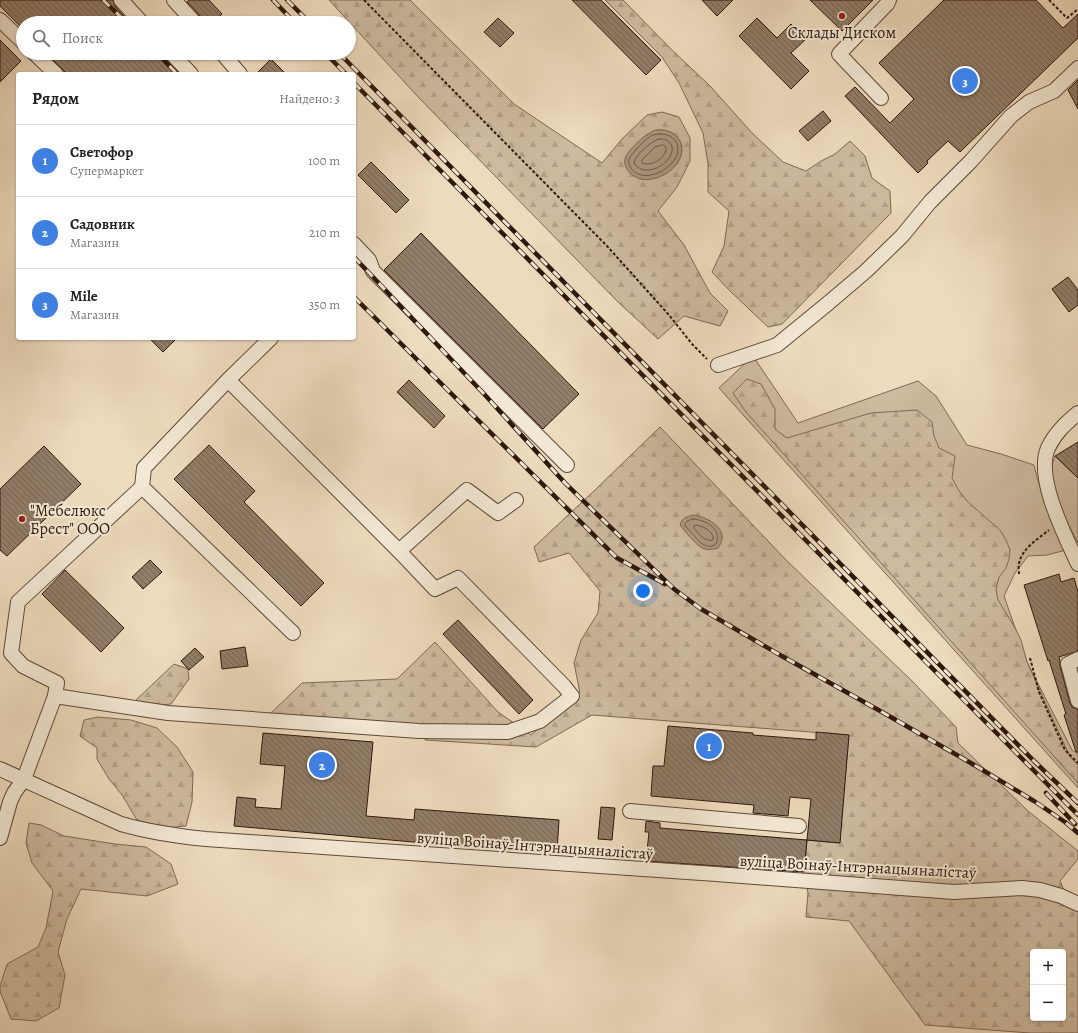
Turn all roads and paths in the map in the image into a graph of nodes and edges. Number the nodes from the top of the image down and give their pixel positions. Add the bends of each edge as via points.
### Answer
1 (120, 0) edge
2 (174, 0) edge
3 (364, 0) edge
4 (888, 0) edge
5 (1049, 0) edge
6 (1078, 8) edge
7 (135, 16) edge
8 (189, 16) edge
9 (0, 20) edge
10 (16, 35) edge
11 (41, 60) edge
12 (178, 60) edge
13 (228, 60) edge
14 (1078, 68) edge
15 (54, 72) edge
16 (189, 72) edge
17 (238, 72) edge
18 (881, 98) dead end
19 (356, 246) edge
20 (269, 340) edge
21 (718, 365) joint
22 (228, 380) junction
23 (1078, 413) edge
24 (567, 466) dead end
25 (142, 487) junction
26 (516, 500) dead end
27 (1060, 521) junction
28 (399, 551) junction
29 (1078, 564) edge
30 (1019, 574) dead end
31 (293, 633) dead end
32 (1030, 658) dead end
33 (1078, 659) edge
34 (55, 696) junction
35 (1078, 701) edge
36 (1078, 763) edge
37 (0, 769) edge
38 (24, 779) junction
39 (630, 811) dead end
40 (799, 826) dead end
41 (1, 829) edge
42 (1078, 904) edge

1 - 7 street
2 - 8 street
3 - 21 path via 607,246 692,344 706,358
4 - 18 street via 888,4 839,54
5 - 6 path via 1067,18
9 - 10 street
11 - 15 street
12 - 16 street
13 - 17 street
14 - 21 street via 1054,91 1029,102 1011,116 930,202 902,236 826,305 777,345
19 - 24 street via 369,260 373,270
20 - 22 street
22 - 25 street via 144,468
22 - 28 street
23 - 27 street via 1056,433 1044,464 1046,481
25 - 31 street
25 - 34 street via 18,602 11,653 23,666 58,683
26 - 28 street via 498,513 467,490
27 - 29 street
27 - 30 path via 1023,554 1018,565
28 - 34 street via 435,589 458,578 572,696 540,721 508,732 419,730 168,713
32 - 36 path via 1039,692 1065,750
33 - 35 street via 1068,664
34 - 38 street
37 - 38 street, вуліца Воінаў-Інтэрнацыяналістаў
38 - 41 street via 14,793
38 - 42 street, вуліца Воінаў-Інтэрнацыяналістаў via 121,824 165,835 954,892 1022,888 1040,890
39 - 40 street

